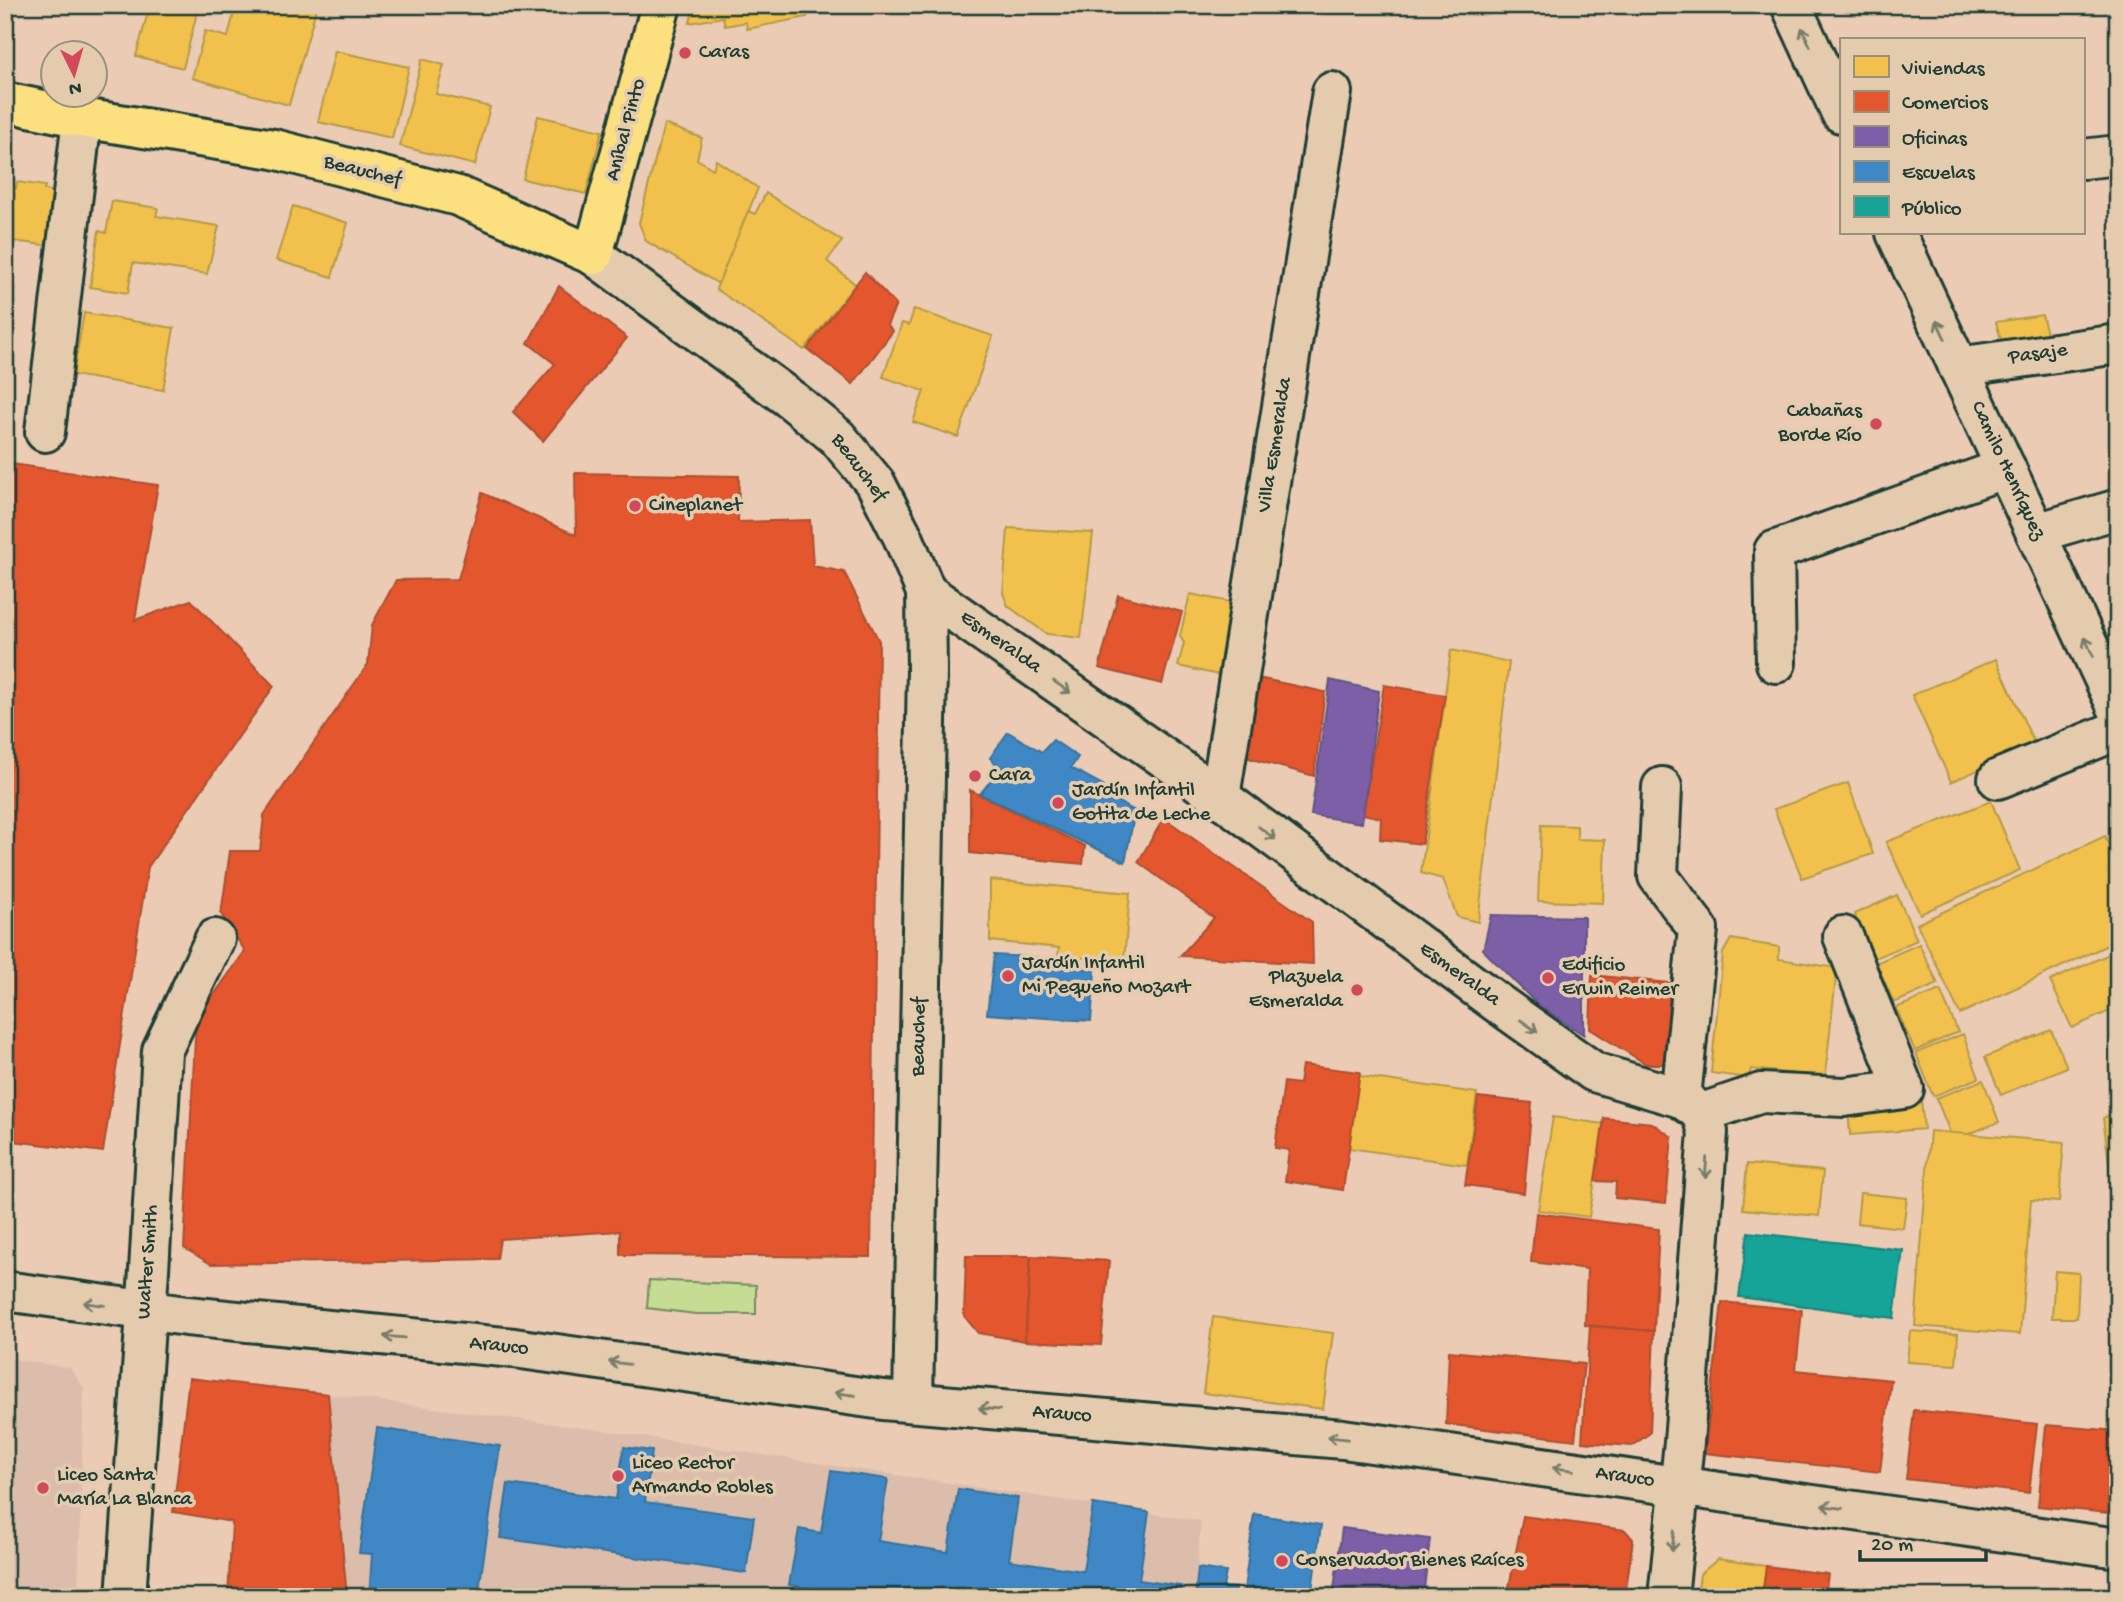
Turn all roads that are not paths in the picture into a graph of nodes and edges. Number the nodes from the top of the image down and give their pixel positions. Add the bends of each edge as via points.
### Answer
1 (661, 5) edge
2 (1791, 5) edge
3 (1332, 92) dead end
4 (5, 102) edge
5 (1840, 111) edge
6 (82, 118) junction
7 (2118, 155) edge
8 (2084, 159) edge
9 (1896, 234) edge
10 (593, 255) junction
11 (2118, 344) edge
12 (1958, 367) junction
13 (45, 432) dead end
14 (2006, 468) junction
15 (2118, 509) edge
16 (2036, 533) junction
17 (926, 592) junction
18 (1776, 663) dead end
19 (2118, 709) edge
20 (2118, 730) edge
21 (1997, 779) dead end
22 (1662, 787) dead end
23 (1220, 797) junction
24 (1843, 936) dead end
25 (215, 939) dead end
26 (1691, 1106) junction
27 (5, 1291) edge
28 (146, 1311) junction
29 (913, 1401) junction
30 (1679, 1486) junction
31 (2118, 1548) edge
32 (126, 1597) edge
33 (1668, 1597) edge

1 - 10 main road, Aníbal Pinto
5 -> 2 street
3 - 23 street, Villa Esmeralda
4 - 6 main road, Beauchef
6 - 10 main road, Beauchef via 274,149 458,196
6 - 13 street
7 - 8 street
12 -> 9 street, Camilo Henríquez
10 - 17 street, Beauchef via 837,437 876,484
11 - 12 street, Pasaje
12 - 14 street, Camilo Henríquez
14 - 16 street, Camilo Henríquez
14 - 18 street via 1774,551
15 - 16 street
19 -> 16 street, Camilo Henríquez
17 -> 23 street, Esmeralda
17 - 29 street, Beauchef
20 - 21 street
22 - 26 street via 1658,876 1698,929
23 -> 26 street, Esmeralda via 1594,1072
24 - 26 street via 1904,1089 1844,1097 1761,1093
25 - 28 street, Walter Smith via 162,1051
26 -> 30 street via 1708,1132
28 -> 27 street, Arauco
29 -> 28 street, Arauco via 514,1348
28 - 32 street, Walter Smith
30 -> 29 street, Arauco via 1343,1439
31 -> 30 street, Arauco
30 -> 33 street

